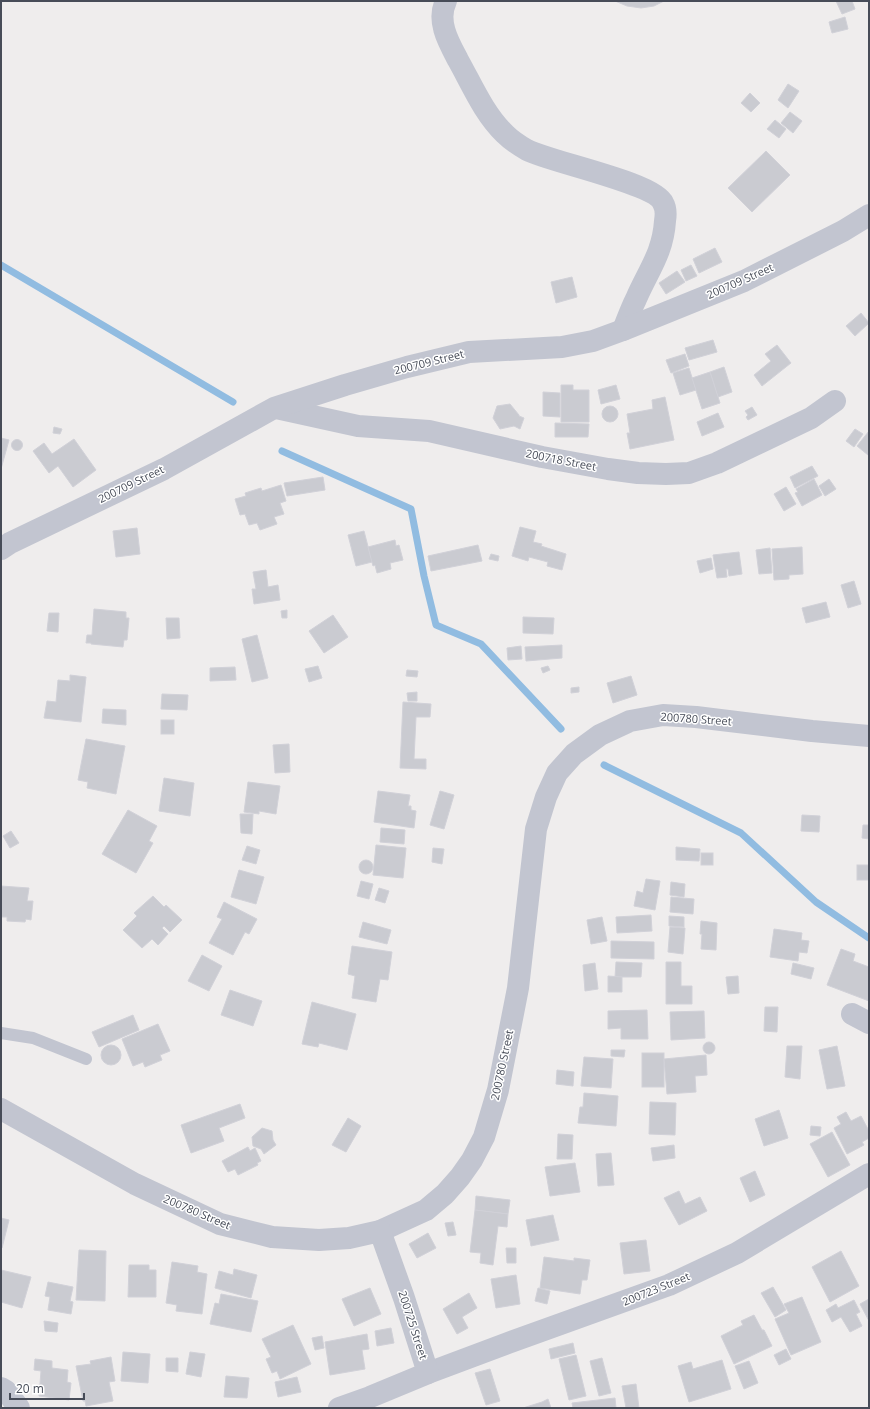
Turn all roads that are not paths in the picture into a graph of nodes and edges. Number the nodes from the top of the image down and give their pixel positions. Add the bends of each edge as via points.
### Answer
1 (446, 1) edge
2 (869, 215) edge
3 (624, 330) junction
4 (835, 401) dead end
5 (274, 408) junction
6 (1, 549) edge
7 (869, 736) edge
8 (1, 1033) edge
9 (86, 1059) dead end
10 (1, 1109) edge
11 (869, 1174) edge
12 (380, 1231) junction
13 (428, 1373) junction
14 (1, 1388) edge
15 (19, 1408) edge
16 (339, 1408) edge

1 - 3 street via 442,14 443,26 451,46 488,115 505,134 528,150 632,184 657,195 663,202 666,213 660,249 636,298
2 - 3 street, 200709 Street via 744,282
3 - 5 street, 200709 Street via 562,347 469,352 407,367
4 - 5 street, 200718 Street via 811,418 717,463 689,473 666,474 608,469 542,457 429,430 358,426
5 - 6 street, 200709 Street via 164,469
7 - 12 street, 200780 Street via 663,715 630,721 600,735 574,754 557,773 536,829 518,988 498,1090 484,1136 468,1166 445,1194 426,1210
8 - 9 lane via 33,1038
10 - 12 street, 200780 Street via 135,1184 220,1224 272,1237 319,1240 349,1238
11 - 13 street, 200723 Street via 737,1253 669,1285
12 - 13 street, 200725 Street
13 - 16 street, 200725 Street
14 - 15 street

